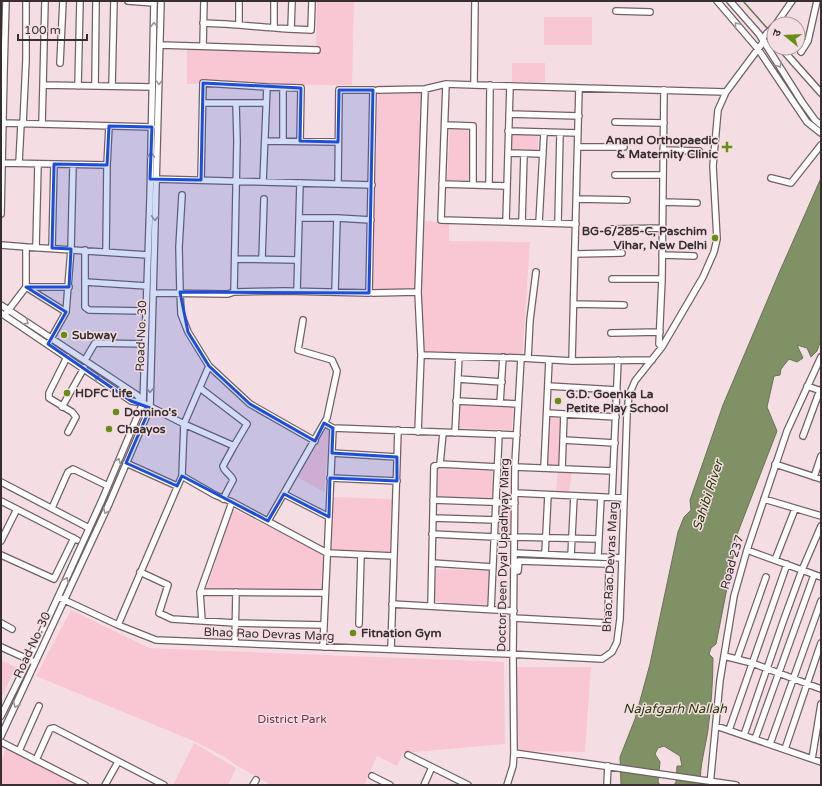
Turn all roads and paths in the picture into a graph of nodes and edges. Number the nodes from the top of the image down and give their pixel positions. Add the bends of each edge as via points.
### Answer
1 (6, 1) edge
2 (26, 1) edge
3 (45, 1) edge
4 (63, 1) edge
5 (80, 1) edge
6 (96, 1) edge
7 (114, 1) edge
8 (128, 1) edge
9 (161, 1) edge
10 (204, 1) edge
11 (239, 1) edge
12 (274, 1) edge
13 (292, 1) edge
14 (312, 1) edge
15 (475, 1) edge
16 (717, 1) edge
17 (730, 1) edge
18 (792, 1) edge
19 (817, 1) edge
20 (154, 2) edge
21 (616, 11) dead end
22 (650, 12) dead end
23 (781, 16) edge
24 (203, 23) junction
25 (239, 24) junction
26 (274, 27) junction
27 (291, 29) junction
28 (766, 35) edge
29 (763, 40) junction
30 (806, 44) edge
31 (160, 45) junction
32 (203, 46) junction
33 (317, 50) dead end
34 (758, 50) junction
35 (788, 56) edge
36 (60, 63) dead end
37 (2, 72) edge
38 (446, 84) junction
39 (474, 84) junction
40 (43, 85) junction
41 (490, 85) junction
42 (78, 86) junction
43 (95, 86) junction
44 (112, 86) junction
45 (510, 86) junction
46 (152, 87) junction
47 (267, 87) junction
48 (283, 88) junction
49 (579, 88) junction
50 (425, 89) junction
51 (378, 90) dead end
52 (664, 90) junction
53 (726, 92) junction
54 (821, 93) edge
55 (203, 102) junction
56 (236, 103) junction
57 (266, 103) junction
58 (508, 114) junction
59 (579, 116) junction
60 (2, 120) edge
61 (615, 122) dead end
62 (664, 123) junction
63 (22, 124) junction
64 (42, 124) junction
65 (821, 124) edge
66 (445, 125) junction
67 (109, 126) junction
68 (152, 127) junction
69 (508, 131) junction
70 (544, 132) junction
71 (560, 133) junction
72 (821, 133) edge
73 (578, 134) junction
74 (265, 141) junction
75 (283, 141) junction
76 (300, 141) junction
77 (338, 142) junction
78 (821, 145) edge
79 (578, 147) junction
80 (624, 147) dead end
81 (663, 150) junction
82 (699, 151) dead end
83 (508, 153) junction
84 (524, 154) junction
85 (543, 154) junction
86 (2, 163) edge
87 (19, 163) junction
88 (38, 164) junction
89 (54, 164) junction
90 (73, 164) junction
91 (107, 165) junction
92 (663, 174) junction
93 (615, 175) dead end
94 (771, 178) dead end
95 (153, 179) junction
96 (201, 180) junction
97 (236, 181) junction
98 (264, 182) junction
99 (300, 183) junction
100 (338, 184) junction
101 (442, 184) junction
102 (372, 185) junction
103 (473, 185) junction
104 (489, 185) junction
105 (507, 186) junction
106 (182, 195) dead end
107 (264, 199) dead end
108 (577, 199) junction
109 (627, 200) dead end
110 (663, 202) junction
111 (697, 203) dead end
112 (1, 214) edge
113 (299, 218) junction
114 (337, 218) junction
115 (371, 220) junction
116 (506, 222) junction
117 (522, 222) junction
118 (540, 223) junction
119 (558, 223) junction
120 (576, 224) junction
121 (612, 228) dead end
122 (663, 228) junction
123 (1, 245) edge
124 (26, 247) junction
125 (36, 247) junction
126 (52, 248) junction
127 (71, 249) junction
128 (85, 250) junction
129 (106, 252) junction
130 (622, 253) dead end
131 (575, 254) junction
132 (148, 255) junction
133 (662, 255) junction
134 (694, 256) dead end
135 (235, 259) junction
136 (262, 260) junction
137 (298, 260) junction
138 (536, 272) dead end
139 (612, 279) dead end
140 (662, 279) junction
141 (85, 282) junction
142 (26, 286) junction
143 (147, 286) junction
144 (69, 287) junction
145 (180, 292) junction
146 (234, 292) junction
147 (297, 292) junction
148 (335, 292) junction
149 (418, 292) junction
150 (153, 293) junction
151 (373, 293) dead end
152 (574, 304) junction
153 (624, 305) dead end
154 (1, 306) edge
155 (146, 311) junction
156 (66, 312) junction
157 (5, 313) edge
158 (303, 320) dead end
159 (660, 332) junction
160 (611, 333) dead end
161 (49, 341) junction
162 (145, 344) junction
163 (662, 347) junction
164 (421, 355) junction
165 (459, 356) junction
166 (67, 357) junction
167 (503, 357) junction
168 (821, 357) edge
169 (521, 358) junction
170 (528, 358) junction
171 (85, 360) junction
172 (549, 360) junction
173 (618, 360) junction
174 (652, 360) junction
175 (572, 361) junction
176 (209, 366) junction
177 (84, 368) junction
178 (458, 379) junction
179 (502, 382) junction
180 (548, 386) junction
181 (807, 386) junction
182 (200, 388) junction
183 (617, 390) junction
184 (820, 391) edge
185 (456, 401) junction
186 (143, 403) junction
187 (500, 403) junction
188 (518, 404) junction
189 (62, 407) junction
190 (150, 408) junction
191 (547, 413) junction
192 (564, 414) junction
193 (616, 417) junction
194 (324, 423) junction
195 (184, 424) junction
196 (333, 428) junction
197 (398, 430) junction
198 (68, 432) dead end
199 (418, 432) junction
200 (443, 433) junction
201 (455, 433) junction
202 (499, 434) junction
203 (516, 434) junction
204 (803, 436) dead end
205 (563, 440) junction
206 (315, 441) junction
207 (615, 443) junction
208 (234, 446) junction
209 (332, 453) junction
210 (821, 456) edge
211 (397, 457) junction
212 (126, 463) junction
213 (440, 464) junction
214 (776, 464) junction
215 (498, 467) junction
216 (515, 467) junction
217 (544, 468) junction
218 (562, 469) junction
219 (614, 471) junction
220 (182, 476) junction
221 (814, 477) junction
222 (330, 478) junction
223 (821, 479) edge
224 (396, 481) junction
225 (1, 482) edge
226 (108, 486) junction
227 (177, 486) junction
228 (515, 493) junction
229 (284, 494) junction
230 (548, 494) junction
231 (574, 496) junction
232 (601, 497) junction
233 (612, 498) junction
234 (624, 498) junction
235 (223, 499) junction
236 (764, 499) junction
237 (1, 500) edge
238 (433, 500) junction
239 (232, 502) junction
240 (496, 502) junction
241 (514, 503) junction
242 (52, 508) junction
243 (17, 509) junction
244 (795, 509) junction
245 (821, 516) edge
246 (329, 517) junction
247 (433, 518) junction
248 (496, 520) junction
249 (268, 521) junction
250 (821, 526) edge
251 (89, 528) junction
252 (432, 534) junction
253 (495, 537) junction
254 (74, 538) junction
255 (514, 538) junction
256 (546, 538) junction
257 (572, 539) junction
258 (599, 539) junction
259 (1, 541) edge
260 (82, 543) junction
261 (747, 550) junction
262 (514, 552) junction
263 (327, 553) junction
264 (545, 554) junction
265 (1, 555) edge
266 (361, 555) junction
267 (394, 556) junction
268 (571, 556) junction
269 (598, 557) junction
270 (622, 558) junction
271 (776, 560) junction
272 (432, 562) junction
273 (788, 564) junction
274 (494, 567) junction
275 (802, 570) junction
276 (140, 572) junction
277 (814, 575) junction
278 (766, 577) dead end
279 (821, 577) edge
280 (200, 592) junction
281 (236, 592) junction
282 (325, 593) junction
283 (58, 597) junction
284 (65, 600) junction
285 (821, 601) edge
286 (392, 604) junction
287 (431, 606) junction
288 (491, 610) junction
289 (514, 611) junction
290 (515, 618) junction
291 (202, 621) junction
292 (1, 623) edge
293 (235, 623) junction
294 (118, 624) junction
295 (359, 624) dead end
296 (324, 625) junction
297 (12, 629) dead end
298 (235, 643) junction
299 (821, 643) edge
300 (1, 647) edge
301 (323, 647) junction
302 (391, 649) junction
303 (513, 654) junction
304 (724, 656) junction
305 (736, 659) junction
306 (29, 660) junction
307 (36, 663) junction
308 (752, 664) junction
309 (767, 669) junction
310 (779, 673) junction
311 (793, 678) junction
312 (808, 684) junction
313 (821, 689) edge
314 (821, 704) edge
315 (39, 706) dead end
316 (1, 716) edge
317 (716, 726) junction
318 (729, 730) junction
319 (744, 735) junction
320 (1, 736) edge
321 (755, 739) junction
322 (1, 742) edge
323 (770, 744) junction
324 (785, 749) junction
325 (19, 751) junction
326 (514, 753) junction
327 (408, 755) dead end
328 (812, 759) junction
329 (36, 760) junction
330 (118, 762) junction
331 (821, 762) edge
332 (608, 766) junction
333 (432, 767) junction
334 (372, 776) dead end
335 (710, 783) edge
336 (85, 785) edge
337 (105, 785) edge
338 (164, 785) edge
339 (390, 785) edge
340 (424, 785) edge
341 (468, 785) edge
342 (507, 785) edge
343 (607, 785) edge
344 (736, 785) edge

1 - 37 street
2 - 63 street
3 - 40 street
4 - 36 street
5 - 42 street
6 - 43 street
7 - 44 street
8 - 20 street
9 - 31 street, Road No. 30
10 - 24 street
11 - 25 street
12 - 26 street
13 - 27 street
14 - 27 street via 311,30
15 - 39 street
34 -> 16 street
17 - 29 street
18 - 23 street, Bhao Rao Devras Marg
19 - 30 street
46 -> 20 street, Road No. 30
21 - 22 street
24 - 25 street
24 - 32 street
25 - 26 street
26 - 27 street
28 - 29 street, Bhao Rao Devras Marg
29 - 34 street, Bhao Rao Devras Marg
29 -> 65 street via 802,102
31 - 32 street
31 -> 95 street, Road No. 30
32 - 33 street
34 - 53 street, Bhao Rao Devras Marg
34 - 72 street via 807,122
35 - 54 street
37 - 60 street
38 - 39 street
38 - 50 street
38 - 66 street
39 - 41 street
40 - 42 street
40 - 64 street
41 - 45 street
41 - 104 street
42 - 43 street
43 - 44 street
44 - 46 street
45 - 49 street
45 - 58 street
46 - 68 street, Road No. 30
47 - 48 street
47 - 55 street via 203,83
47 - 57 street
48 - 75 street
48 - 76 street via 302,88
49 - 52 street
49 - 59 street
50 - 51 street
50 - 149 street
52 - 53 street
52 - 62 street
53 - 163 street, Bhao Rao Devras Marg via 718,110 713,166 717,239 714,252 703,277
55 - 56 street
55 - 96 street
56 - 57 street
56 - 97 street
57 - 74 street
58 - 59 street
58 - 69 street
59 - 73 street
60 - 63 street
60 - 86 street
61 - 62 street
62 - 81 street
63 - 64 street
63 - 87 street
64 - 67 street
66 - 101 street
66 - 103 street via 473,126
67 - 68 street
67 - 91 street
95 -> 68 street, Road No. 30
69 - 70 street
69 - 83 street
70 - 71 street
70 - 85 street
71 - 73 street
71 - 119 street
73 - 79 street
74 - 75 street
74 - 98 street
75 - 76 street
76 - 77 street
77 - 100 street
77 - 102 street via 339,90 373,90
78 - 94 street via 791,183
79 - 80 street
79 - 108 street
81 - 82 street
81 - 92 street
83 - 84 street
83 - 105 street
84 - 85 street
84 - 117 street
85 - 118 street
86 - 87 street
86 - 112 street
87 - 88 street
88 - 89 street
88 - 125 street
89 - 90 street
89 - 126 street
90 - 91 street
90 - 127 street
91 - 129 street
92 - 93 street
92 - 110 street
95 - 96 street
95 - 132 street, Road No. 30
95 -> 150 street, Road No. 30
96 - 97 street
97 - 98 street
97 - 135 street
98 - 99 street
99 - 100 street
99 - 113 street
100 - 102 street
101 - 103 street
101 - 116 street via 441,220
102 - 115 street
103 - 104 street
104 - 105 street
105 - 116 street
106 - 145 street
107 - 136 street
108 - 109 street
108 - 120 street
110 - 111 street
110 - 122 street
113 - 114 street
113 - 137 street
114 - 115 street
114 - 148 street
115 - 148 street via 369,293
116 - 117 street
117 - 118 street
118 - 119 street
119 - 120 street
120 - 131 street
121 - 122 street
122 - 133 street
123 - 124 street
124 - 125 street
124 - 142 street
125 - 126 street
126 - 127 street
127 - 128 street
127 - 144 street
128 - 129 street
128 - 141 street
129 - 132 street
130 - 131 street
131 - 152 street
132 - 143 street, Road No. 30
133 - 134 street
133 - 140 street
135 - 136 street
135 - 146 street
136 - 137 street
137 - 147 street
138 - 170 street
139 - 140 street
140 - 159 street
141 - 143 street
141 - 155 street via 85,307 89,310
142 - 144 street
142 - 156 street
142 - 157 street
143 - 155 street, Road No. 30
144 - 156 street
145 - 146 street
145 - 150 street
145 - 176 street via 182,314 188,332
146 - 147 street
147 - 148 street
149 - 151 street
149 - 164 street
150 -> 190 street, Road No. 30
152 - 153 street
152 - 175 street
154 - 157 street
155 - 162 street, Road No. 30
156 - 161 street
157 - 161 street
158 - 194 street via 298,350 332,360 338,371
159 - 160 street
159 - 163 street
161 - 166 street
161 - 171 street
162 - 171 street via 95,343
162 - 186 street, Road No. 30
163 - 174 street, Bhao Rao Devras Marg
164 - 165 street
164 - 199 street
165 - 167 street
165 - 178 street
166 - 177 street
166 - 189 street via 49,393 49,398
167 - 169 street
167 - 179 street
168 - 181 street, Road 237
169 - 170 street
169 - 188 street, Doctor Deen Dyal Upadhyay Marg
170 - 172 street
171 - 186 street via 137,395
172 - 175 street
172 - 180 street
173 - 174 street
173 - 175 street
173 - 183 street
174 - 234 street, Bhao Rao Devras Marg via 635,381 629,395
176 - 182 street
176 - 206 street via 250,404
186 -> 177 street via 131,401
177 - 189 street
178 - 179 street
178 - 185 street
179 - 187 street
180 - 183 street
180 - 191 street
181 - 184 street
181 - 214 street, Road 237
182 - 195 street
182 - 208 street via 247,424
183 - 193 street
184 - 204 street
185 - 187 street
185 - 201 street
186 - 190 street
226 -> 186 street, Road No. 30
187 - 188 street
188 - 203 street, Doctor Deen Dyal Upadhyay Marg
189 - 198 street via 76,417
190 - 195 street
190 - 212 street, Road No. 30
191 - 192 street
191 - 217 street
192 - 193 street
192 - 205 street
193 - 207 street
194 - 196 street
194 - 206 street
195 - 208 street
195 - 220 street
196 - 197 street
196 - 209 street
197 - 199 street
197 - 211 street
199 - 200 street
200 - 201 street
200 - 213 street
201 - 202 street
202 - 203 street
202 - 215 street
203 - 216 street, Doctor Deen Dyal Upadhyay Marg
205 - 207 street
205 - 218 street
206 - 229 street
207 - 219 street
208 - 235 street via 223,466 233,480
209 - 211 street
209 - 222 street
210 - 221 street
211 - 224 street
212 - 227 street
212 -> 284 street, Road No. 30
213 - 215 street
213 - 238 street via 434,467
214 - 221 street
214 - 236 street, Road 237
215 - 240 street
216 - 217 street
216 - 228 street, Doctor Deen Dyal Upadhyay Marg
217 - 218 street
218 - 219 street
219 - 233 street
220 - 227 street
220 - 235 street
221 - 223 street
222 - 224 street
222 - 246 street
224 - 267 street
225 - 242 street
226 - 242 street via 73,469 68,472
226 - 251 street, Road No. 30
227 - 276 street
228 - 230 street
228 - 241 street, Doctor Deen Dyal Upadhyay Marg
229 - 246 street
229 - 249 street
230 - 231 street
230 - 256 street
231 - 232 street
231 - 257 street
232 - 233 street
232 - 258 street
233 - 234 street
234 - 270 street, Bhao Rao Devras Marg
235 - 239 street
236 - 244 street
236 - 261 street, Road 237
237 - 243 street
238 - 240 street
238 - 247 street
239 - 249 street
239 - 280 street
240 - 241 street
240 - 248 street
241 - 255 street, Doctor Deen Dyal Upadhyay Marg
242 - 251 street
243 - 254 street
243 - 259 street
244 - 245 street
244 - 271 street
246 - 263 street
247 - 248 street
247 - 252 street
248 - 253 street
249 - 263 street
250 - 275 street
251 - 260 street, Road No. 30
252 - 253 street
252 - 272 street
253 - 255 street
253 - 274 street
254 - 260 street
254 - 265 street via 54,579
255 - 256 street
255 - 262 street, Doctor Deen Dyal Upadhyay Marg
256 - 257 street
256 - 264 street
257 - 258 street
257 - 268 street
258 - 269 street
283 -> 260 street, Road No. 30
261 - 271 street
261 - 304 street, Road 237 via 734,596
262 - 264 street
262 - 289 street, Doctor Deen Dyal Upadhyay Marg
263 - 266 street
263 - 282 street
264 - 268 street
266 - 267 street
266 - 295 street
267 - 286 street
268 - 269 street
269 - 270 street
270 - 303 street, Bhao Rao Devras Marg via 620,619 612,652 602,659
271 - 273 street
272 - 274 street
272 - 287 street
273 - 275 street
273 - 308 street
274 - 288 street
275 - 277 street
275 - 309 street
276 - 291 street via 168,585 159,613 172,619
276 - 294 street
277 - 279 street
277 - 310 street
278 - 305 street
280 - 281 street
280 - 291 street
281 - 282 street
281 - 293 street
282 - 296 street
283 - 284 street, Bhao Rao Devras Marg
283 - 306 street, Road No. 30
284 - 294 street, Bhao Rao Devras Marg
284 - 307 street, Road No. 30
285 - 311 street
286 - 287 street
286 - 302 street
287 - 288 street
288 - 289 street
289 - 290 street, Doctor Deen Dyal Upadhyay Marg
290 - 290 street via 606,623 609,565 519,561
290 - 303 street, Doctor Deen Dyal Upadhyay Marg
291 - 293 street
292 - 297 street
293 - 296 street
293 - 298 street
294 - 298 street, Bhao Rao Devras Marg via 156,640
296 - 301 street
298 - 301 street, Bhao Rao Devras Marg
299 - 312 street
300 - 306 street
301 - 302 street, Bhao Rao Devras Marg
302 - 303 street, Bhao Rao Devras Marg
303 - 326 street, Doctor Deen Dyal Upadhyay Marg
304 - 305 street
304 - 317 street, Road 237
305 - 308 street
306 - 307 street
306 - 316 street, Road No. 30
307 -> 320 street, Road No. 30
308 - 309 street
308 - 318 street
309 - 310 street
309 - 319 street
310 - 311 street
310 - 321 street
311 - 312 street
311 - 323 street
312 - 313 street
312 - 324 street
314 - 328 street
315 - 325 street
317 - 318 street
317 - 335 street, Road 237
318 - 319 street
319 - 321 street
321 - 323 street
322 - 325 street
323 - 324 street
324 - 328 street
325 - 329 street
326 - 332 street
326 - 342 street, Doctor Deen Dyal Upadhyay Marg
327 - 333 street
328 - 331 street
329 - 330 street via 52,728
329 - 336 street
330 - 337 street
330 - 338 street
332 - 335 street via 702,779
332 - 343 street
333 - 340 street
333 - 341 street
334 - 339 street
335 - 344 street

